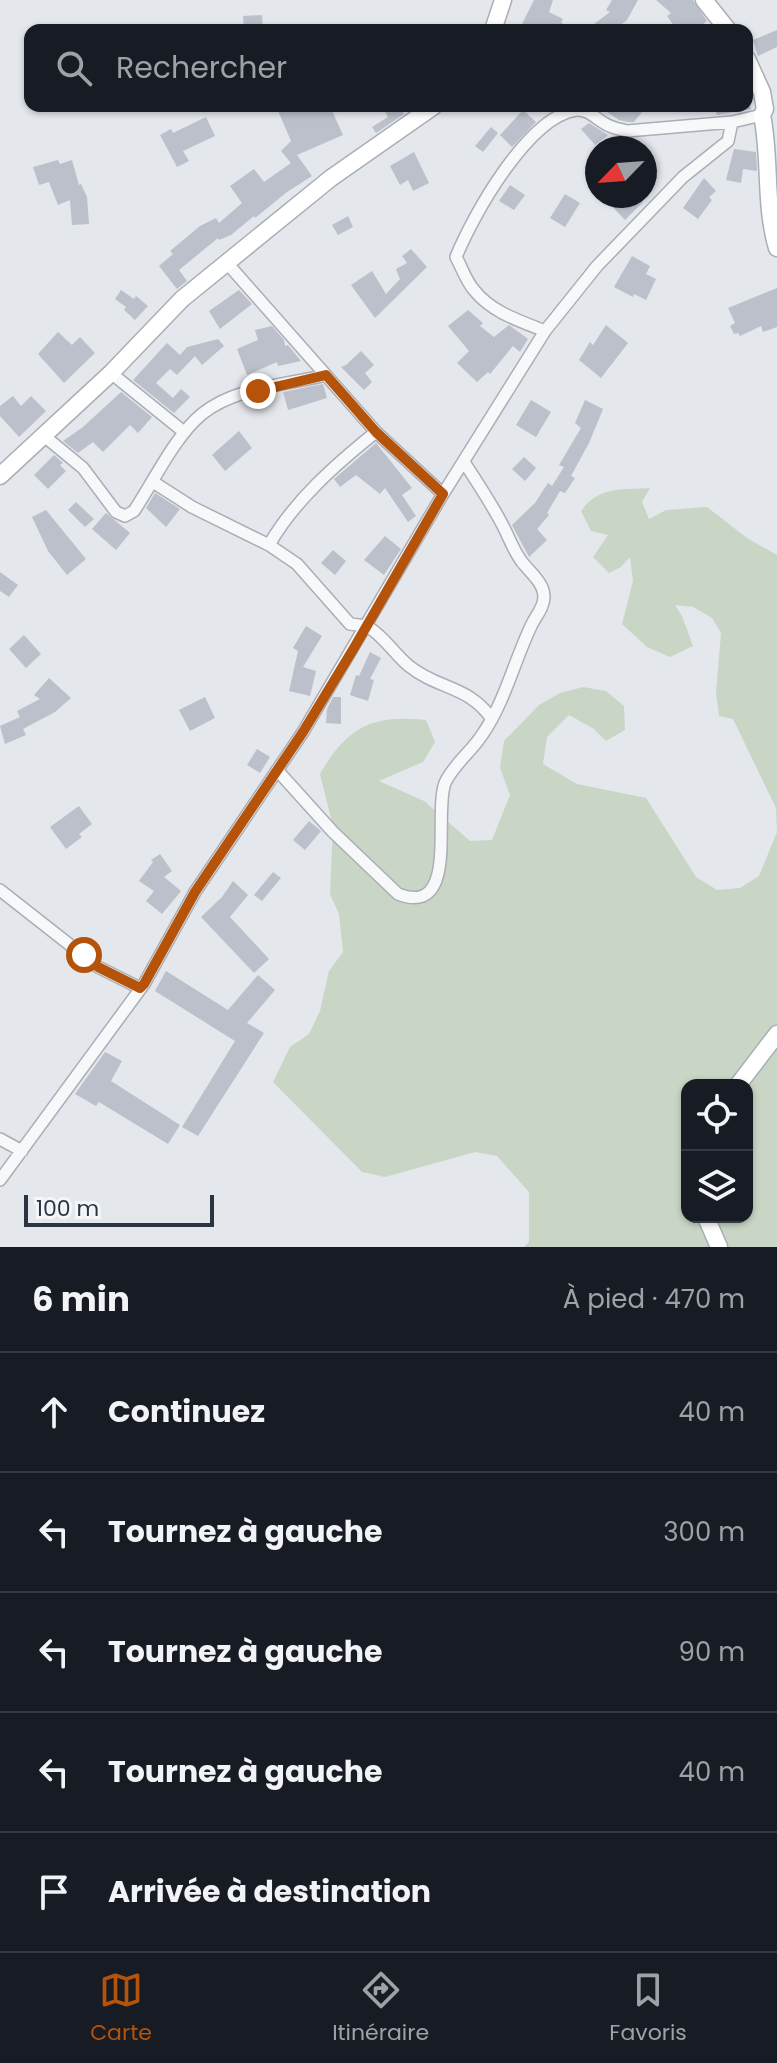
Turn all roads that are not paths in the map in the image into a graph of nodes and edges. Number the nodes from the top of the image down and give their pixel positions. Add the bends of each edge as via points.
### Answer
1 (503, 0) edge
2 (704, 0) edge
3 (495, 24) edge
4 (723, 24) edge
5 (753, 72) edge
6 (425, 112) edge
7 (571, 112) edge
8 (584, 112) edge
9 (762, 115) junction
10 (732, 122) junction
11 (772, 140) edge
12 (777, 248) edge
13 (227, 263) junction
14 (545, 331) junction
15 (111, 373) junction
16 (326, 375) junction
17 (184, 432) junction
18 (376, 432) junction
19 (43, 435) junction
20 (464, 462) junction
21 (0, 476) edge
22 (153, 482) junction
23 (443, 494) junction
24 (269, 545) junction
25 (367, 626) junction
26 (492, 719) junction
27 (277, 770) junction
28 (0, 890) edge
29 (140, 988) junction
30 (777, 1034) edge
31 (743, 1079) edge
32 (0, 1139) edge
33 (22, 1151) junction
34 (0, 1180) edge
35 (709, 1223) edge
36 (719, 1247) edge

1 - 3 street
2 - 4 street
5 - 9 street via 762,92
6 - 13 street via 331,178
7 - 14 street via 542,128 519,150 456,257 482,299 507,317
8 - 10 street via 627,131
9 - 10 street
9 - 11 street
10 - 14 street via 728,141 683,177 597,266
11 - 12 street via 768,200
13 - 15 street via 171,310
13 - 16 street
14 - 20 street
15 - 17 street
15 - 19 street
16 - 17 street via 237,396 204,412
16 - 18 street
17 - 22 street
18 - 23 street
18 - 24 street via 324,477
19 - 21 street
19 - 22 street via 83,468 120,515 134,511
20 - 23 street
20 - 26 street via 544,592 544,604
22 - 24 street
23 - 25 street
24 - 25 street via 297,564 350,624
25 - 26 street via 409,666 466,694
25 - 27 street
26 - 27 street via 446,780 436,885 412,899 398,894 343,842
27 - 29 street via 195,892
28 - 29 street via 98,967
29 - 33 street
30 - 31 street
32 - 33 street
33 - 34 street
35 - 36 street

